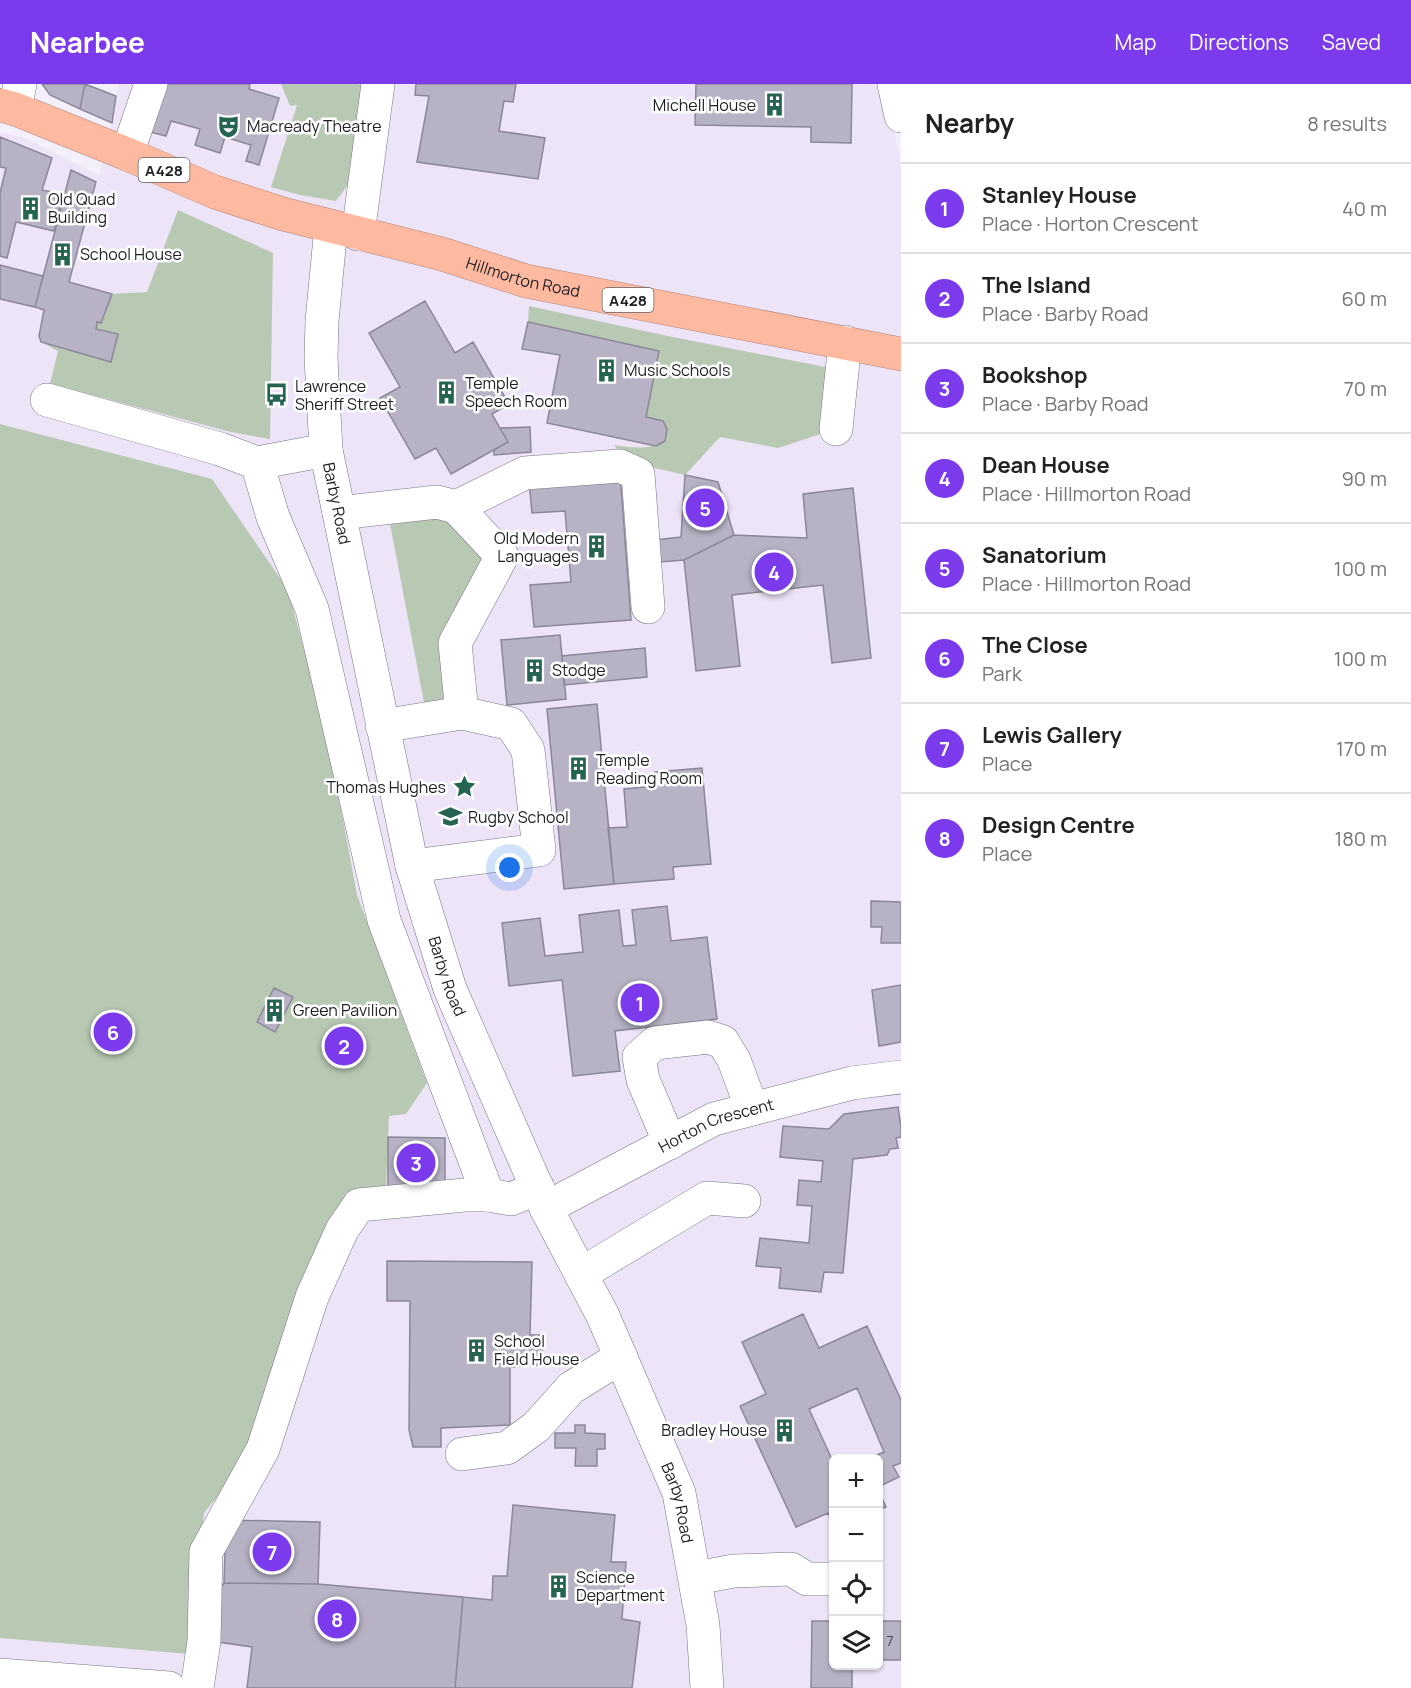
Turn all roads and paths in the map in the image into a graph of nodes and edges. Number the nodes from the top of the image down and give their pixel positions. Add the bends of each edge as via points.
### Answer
1 (151, 84) edge
2 (378, 84) edge
3 (894, 84) edge
4 (12, 100) edge
5 (901, 116) edge
6 (128, 154) junction
7 (345, 230) junction
8 (845, 342) junction
9 (901, 354) edge
10 (47, 400) dead end
11 (836, 429) dead end
12 (326, 450) junction
13 (256, 463) junction
14 (456, 507) junction
15 (339, 513) junction
16 (648, 607) dead end
17 (462, 713) junction
18 (382, 726) junction
19 (412, 866) junction
20 (901, 1077) edge
21 (752, 1109) junction
22 (670, 1143) junction
23 (488, 1195) junction
24 (542, 1198) junction
25 (744, 1201) dead end
26 (581, 1274) junction
27 (621, 1357) junction
28 (462, 1454) dead end
29 (695, 1578) junction
30 (829, 1579) edge
31 (0, 1675) edge
32 (169, 1688) edge
33 (197, 1688) edge
34 (707, 1688) edge

1 - 6 street
2 - 7 street, Barby Road
3 - 5 street
4 - 6 highway, A428
6 - 7 highway, A428 via 214,192
7 - 8 highway, Hillmorton Road / A428 via 526,280
7 - 12 street, Barby Road via 321,339
8 - 9 highway, Hillmorton Road / A428
8 - 11 street
10 - 13 street via 220,449
12 - 13 street
12 - 15 street, Barby Road
13 - 23 street via 273,517 312,609 384,920
14 - 15 street via 437,502
14 - 16 street via 525,473 620,466 638,474
14 - 17 street via 502,556 455,643
15 - 18 street, Barby Road
17 - 18 street
17 - 19 street via 511,724 528,750 539,850
18 - 19 street, Barby Road
19 - 24 street, Barby Road via 450,989
20 - 21 street, Horton Crescent via 852,1083
21 - 22 street, Horton Crescent via 714,1119
21 - 22 street via 723,1042 708,1037 655,1043 639,1058 643,1080
22 - 24 street, Horton Crescent
23 - 24 street, Horton Crescent
23 - 33 street, Horton Crescent via 359,1204 342,1230 312,1297 264,1449 206,1552 204,1641
24 - 26 street, Barby Road
25 - 26 street via 707,1198
26 - 27 street, Barby Road
27 - 28 street via 571,1388 536,1427 507,1448
27 - 29 street, Barby Road via 679,1493
29 - 30 street via 734,1571 790,1569 807,1579
29 - 34 street, Barby Road via 704,1625
31 - 32 street

